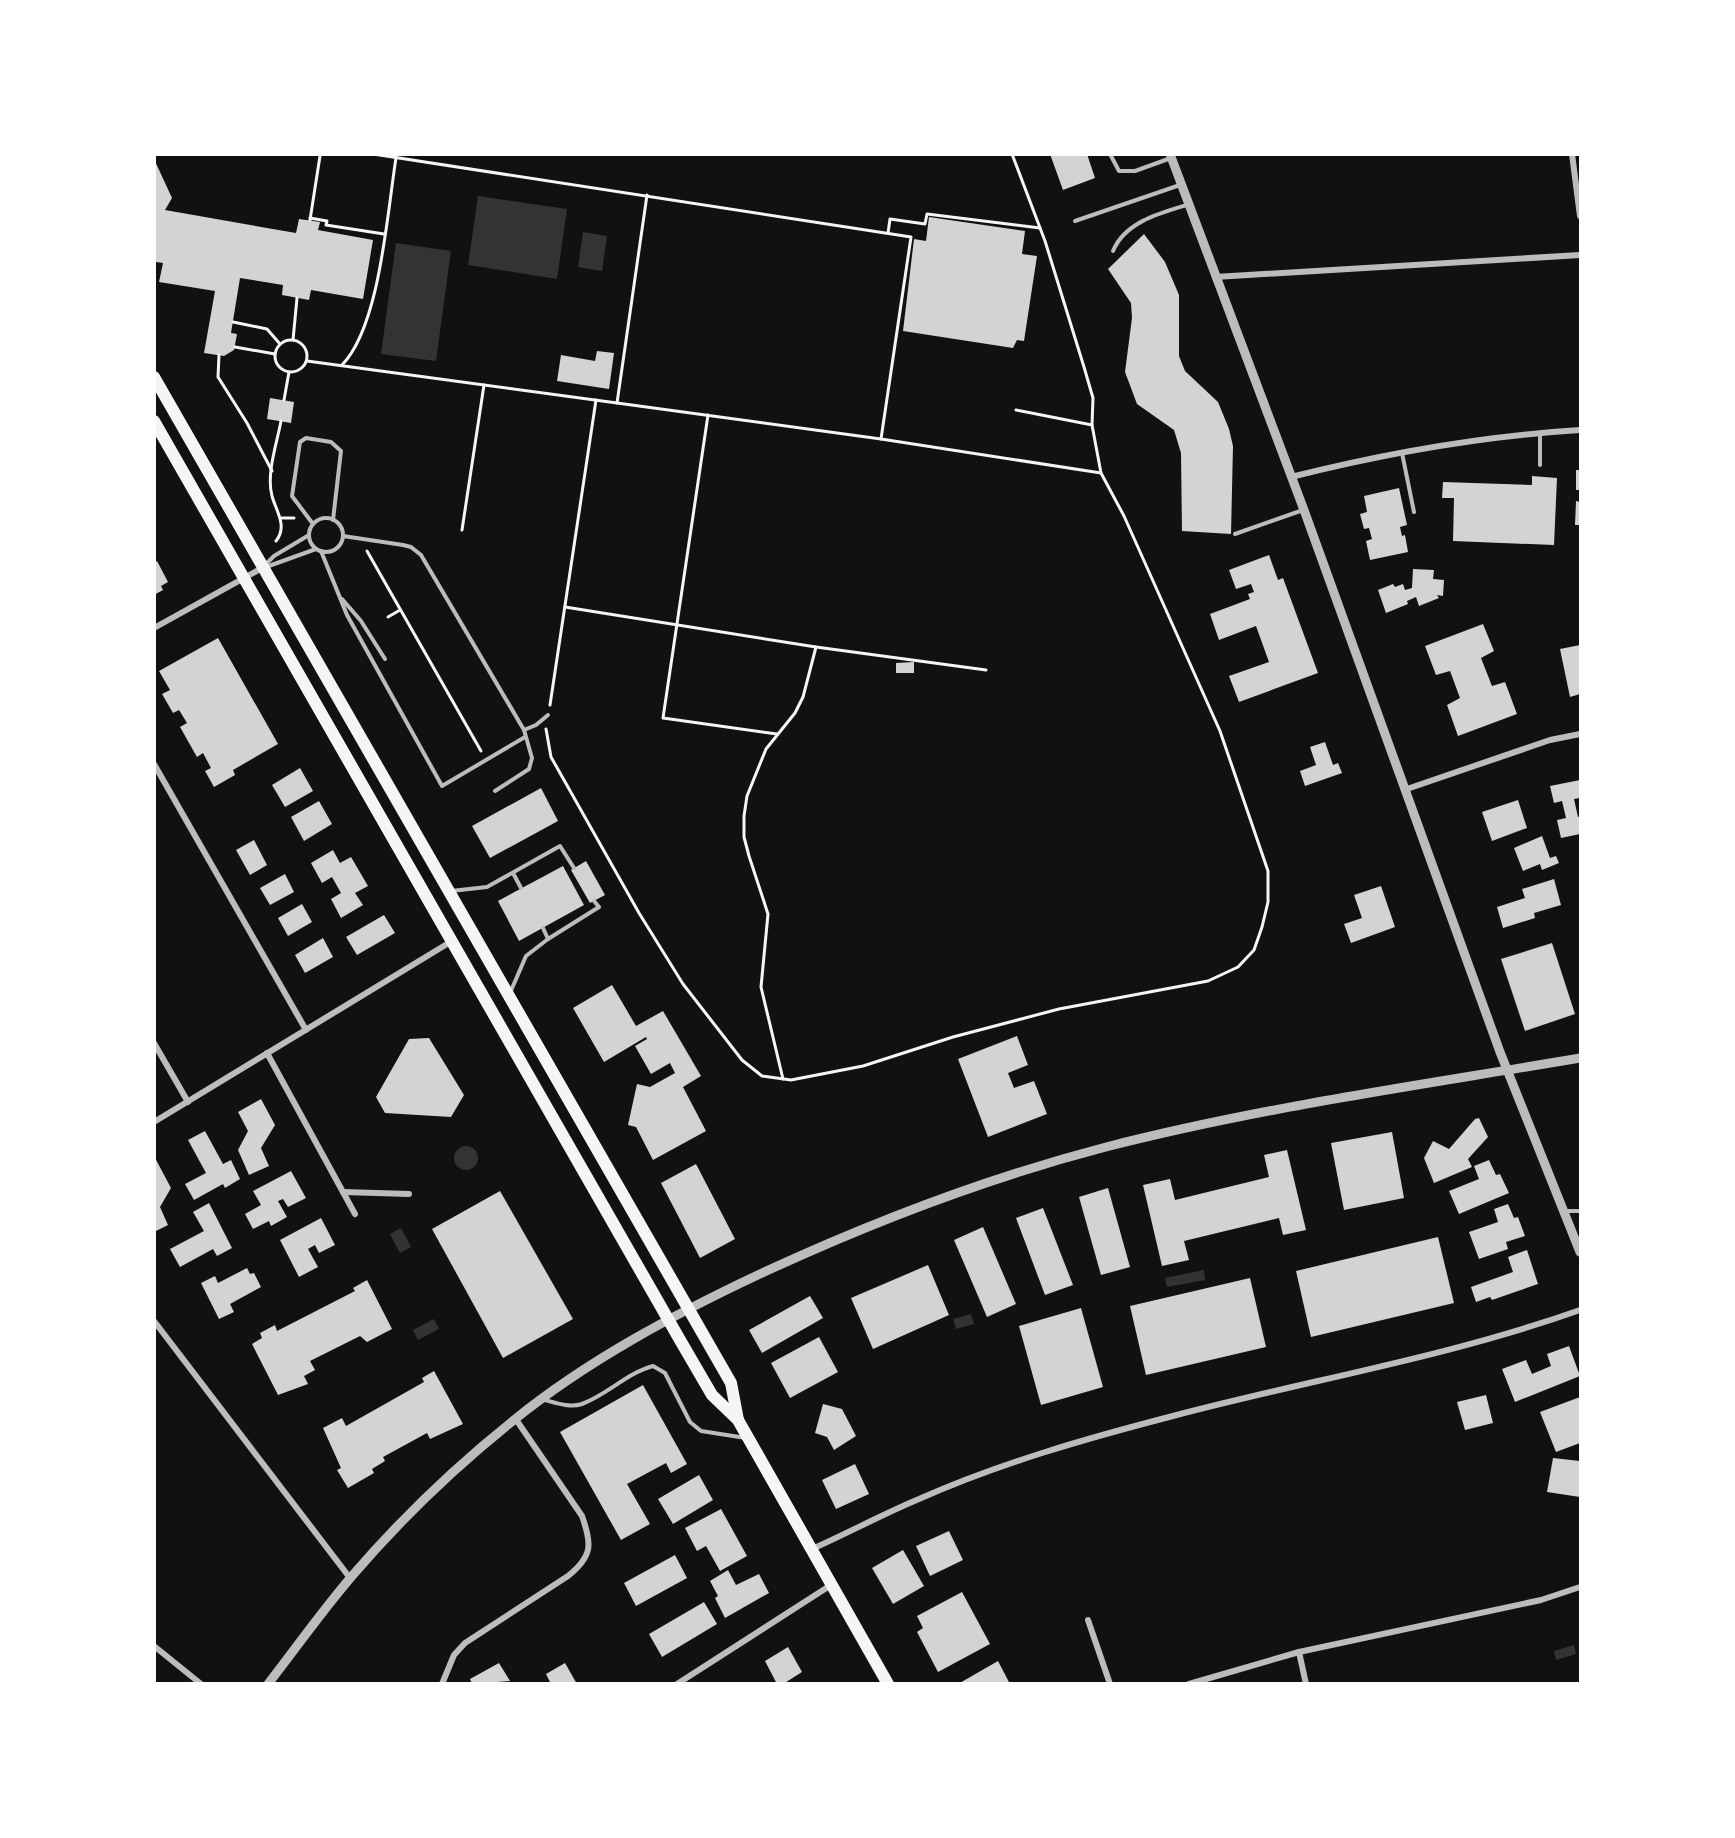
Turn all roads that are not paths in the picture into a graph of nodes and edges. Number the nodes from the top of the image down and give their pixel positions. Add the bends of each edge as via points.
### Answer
1 (1110, 154) edge
2 (1572, 154) edge
3 (1171, 156) edge
4 (1180, 185) junction
5 (1187, 205) junction
6 (1581, 216) edge
7 (1075, 221) dead end
8 (1113, 250) dead end
9 (1581, 255) edge
10 (1215, 277) junction
11 (154, 376) edge
12 (154, 421) edge
13 (1581, 430) edge
14 (1540, 433) junction
15 (1402, 453) junction
16 (1540, 465) dead end
17 (1291, 477) junction
18 (1304, 510) junction
19 (1414, 512) dead end
20 (333, 520) junction
21 (313, 524) junction
22 (309, 534) junction
23 (1235, 534) dead end
24 (343, 536) junction
25 (316, 549) junction
26 (321, 551) junction
27 (262, 568) junction
28 (244, 577) junction
29 (339, 597) junction
30 (154, 628) edge
31 (385, 659) dead end
32 (548, 715) road end
33 (524, 730) junction
34 (1581, 734) edge
35 (525, 736) junction
36 (154, 765) edge
37 (1404, 790) junction
38 (495, 791) dead end
39 (574, 868) dead end
40 (513, 873) junction
41 (521, 888) dead end
42 (448, 891) junction
43 (594, 901) dead end
44 (543, 928) dead end
45 (548, 939) junction
46 (452, 941) junction
47 (509, 996) junction
48 (306, 1030) junction
49 (154, 1044) edge
50 (267, 1053) junction
51 (1581, 1058) edge
52 (1507, 1070) junction
53 (188, 1102) junction
54 (154, 1122) edge
55 (343, 1192) junction
56 (409, 1194) dead end
57 (1564, 1211) junction
58 (1581, 1211) edge
59 (355, 1214) dead end
60 (1581, 1252) edge
61 (689, 1309) junction
62 (1581, 1310) edge
63 (154, 1321) edge
64 (669, 1321) junction
65 (541, 1399) junction
66 (515, 1419) junction
67 (738, 1420) junction
68 (748, 1438) junction
69 (812, 1550) junction
70 (350, 1578) junction
71 (831, 1585) junction
72 (1581, 1587) edge
73 (1088, 1620) dead end
74 (154, 1646) edge
75 (1299, 1652) junction
76 (201, 1683) edge
77 (268, 1683) edge
78 (442, 1683) edge
79 (677, 1683) edge
80 (888, 1683) edge
81 (1110, 1683) edge
82 (1189, 1683) edge
83 (1306, 1683) edge

1 - 3 lane via 1119,171 1135,171
2 - 6 street
3 - 4 street
4 - 5 street
4 - 7 lane
5 - 8 lane via 1138,224 1118,239
5 - 10 street
9 - 10 street
10 - 17 street
11 - 27 main road
12 - 28 main road
13 - 14 street
14 - 15 street
14 - 16 lane
15 - 17 street
15 - 19 lane
17 - 18 street
18 - 23 lane
18 - 37 street
20 - 21 lane via 322,519
20 - 21 lane via 341,451 331,442 306,438 300,442 292,493
20 - 24 lane via 341,527
21 - 22 lane
22 - 25 lane
22 - 27 lane
24 - 26 lane via 337,548
24 - 33 lane via 418,551
25 - 26 lane
25 - 27 lane
26 - 29 lane
27 - 28 street
27 - 42 main road
28 - 30 street
28 - 46 main road
29 - 31 lane via 361,621
29 - 35 lane via 442,786
32 - 33 lane
33 - 35 lane
34 - 37 street via 1550,740
35 - 38 lane via 532,758 529,769
36 - 48 street
37 - 52 street
39 - 40 lane via 560,846
40 - 41 lane
40 - 42 lane via 487,887
42 - 47 main road
43 - 45 lane via 599,907
44 - 45 lane
45 - 47 lane via 526,956
46 - 48 street
46 - 64 main road
47 - 61 main road
48 - 50 street
49 - 53 street
50 - 53 street
50 - 55 street
51 - 52 street
52 - 57 street
52 - 61 street via 1228,1119 1105,1147 866,1227
53 - 54 street
55 - 56 street
55 - 59 street
57 - 58 lane
57 - 60 street
61 - 64 street
61 - 67 main road via 730,1383
62 - 69 street via 1422,1358 1253,1396 1088,1440 920,1498
63 - 70 street
64 - 65 street
64 - 67 main road via 712,1395
65 - 66 street
65 - 68 lane via 569,1406 582,1404 641,1369 653,1366 665,1373 690,1422 701,1431
66 - 70 street via 424,1499
66 - 78 street via 582,1515 589,1550 584,1563 568,1576 465,1643 454,1655
67 - 68 main road
68 - 69 main road
69 - 71 main road
70 - 77 street
71 - 79 street
71 - 80 main road
72 - 75 street via 1541,1600
73 - 81 street
74 - 76 street
75 - 82 street
75 - 83 street

